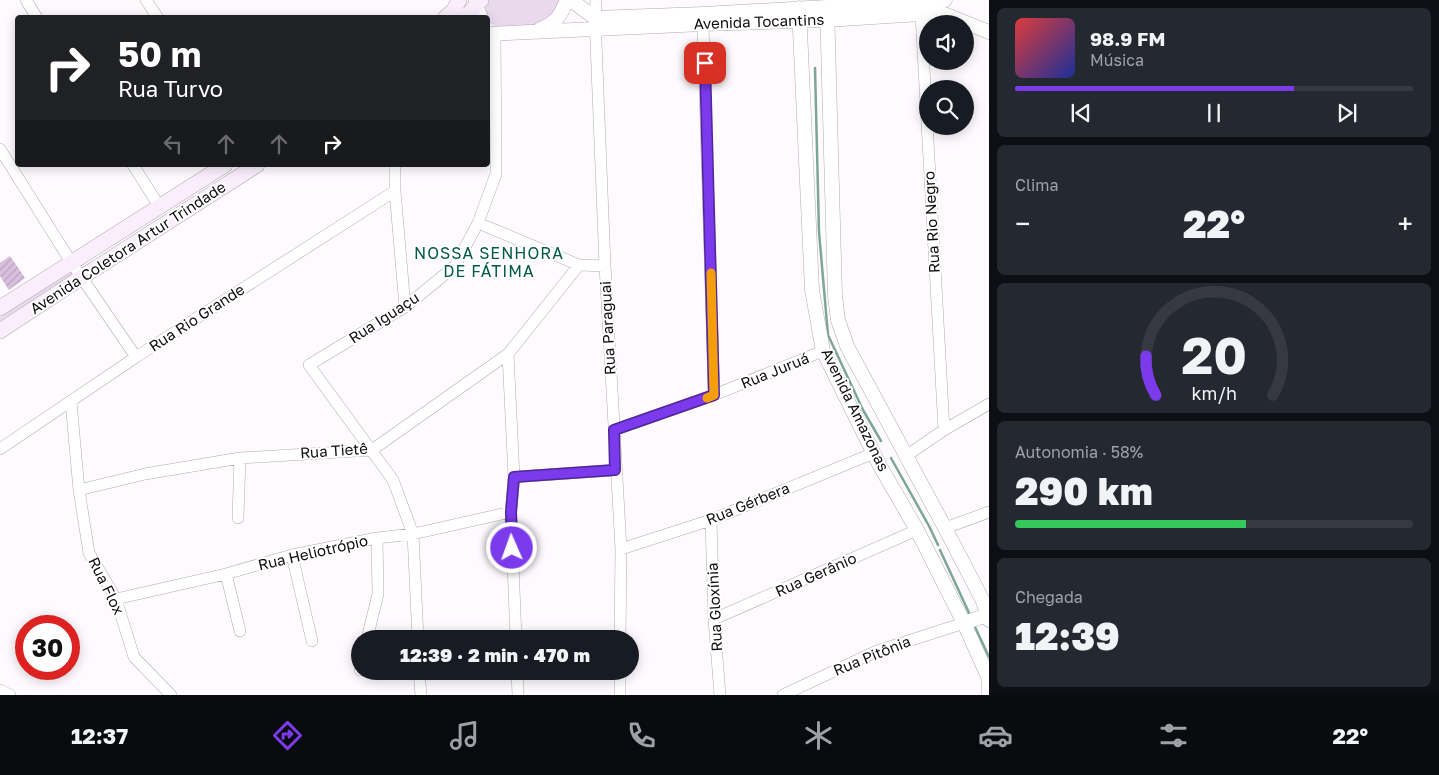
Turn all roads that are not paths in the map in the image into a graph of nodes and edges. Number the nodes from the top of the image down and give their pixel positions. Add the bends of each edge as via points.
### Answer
1 (26, 0) edge
2 (146, 0) edge
3 (459, 0) edge
4 (569, 0) edge
5 (596, 0) edge
6 (945, 0) edge
7 (479, 6) edge
8 (800, 9) edge
9 (827, 9) edge
10 (921, 9) junction
11 (35, 15) edge
12 (156, 15) edge
13 (448, 15) edge
14 (468, 15) edge
15 (931, 15) edge
16 (596, 23) junction
17 (704, 24) junction
18 (536, 32) junction
19 (989, 32) edge
20 (490, 33) edge
21 (974, 36) edge
22 (989, 42) edge
23 (0, 149) edge
24 (134, 167) edge
25 (222, 167) edge
26 (254, 167) edge
27 (395, 167) edge
28 (396, 191) junction
29 (160, 206) junction
30 (478, 223) junction
31 (72, 262) junction
32 (579, 264) junction
33 (605, 266) junction
34 (82, 277) junction
35 (405, 307) junction
36 (0, 308) edge
37 (0, 331) edge
38 (823, 351) junction
39 (508, 354) junction
40 (136, 357) junction
41 (714, 395) junction
42 (71, 402) junction
43 (989, 404) edge
44 (614, 430) junction
45 (944, 430) junction
46 (0, 449) edge
47 (372, 450) junction
48 (874, 453) junction
49 (906, 456) junction
50 (240, 458) junction
51 (615, 470) junction
52 (514, 477) junction
53 (79, 490) junction
54 (511, 512) junction
55 (989, 512) edge
56 (238, 518) dead end
57 (711, 520) junction
58 (945, 528) junction
59 (917, 530) junction
60 (413, 534) junction
61 (378, 538) junction
62 (621, 549) junction
63 (292, 555) junction
64 (226, 574) junction
65 (116, 599) junction
66 (987, 617) edge
67 (714, 619) junction
68 (966, 623) junction
69 (369, 630) edge
70 (418, 630) edge
71 (516, 630) edge
72 (620, 630) edge
73 (240, 631) dead end
74 (312, 641) dead end
75 (419, 680) edge
76 (517, 680) edge
77 (620, 680) edge
78 (0, 690) edge
79 (10, 695) edge
80 (171, 695) edge
81 (420, 695) edge
82 (518, 695) edge
83 (620, 695) edge
84 (720, 695) edge
85 (783, 695) edge
86 (989, 695) edge

1 - 11 street
2 - 12 street
3 - 13 main road
4 - 16 street
4 - 18 street via 559,18
5 - 16 street, Rua Paraguai
6 - 10 street, Avenida Tocantins
7 - 14 main road
8 - 9 street, Avenida Tocantins
8 - 16 street, Avenida Tocantins
8 - 17 street, Avenida Tocantins
8 - 38 street, Avenida Amazonas via 812,290
9 - 10 street, Avenida Tocantins
9 - 49 street, Avenida Amazonas via 838,320 847,346
10 - 15 street
10 - 19 street
10 - 45 street, Rua Rio Negro
16 - 17 street, Avenida Tocantins
16 - 18 street
16 - 33 street, Rua Paraguai
17 - 41 street
18 - 20 street
20 - 30 street, Rua Iguaçu via 496,174
21 - 22 street
23 - 31 street
24 - 29 street
25 - 29 main road, Avenida Coletora Artur Trindade
26 - 34 main road, Avenida Coletora Artur Trindade
27 - 28 street
28 - 35 street
28 - 40 street, Rua Rio Grande
29 - 31 main road, Avenida Coletora Artur Trindade
30 - 32 street
30 - 35 street, Rua Iguaçu via 455,266
31 - 34 street
31 - 36 main road, Avenida Coletora Artur Trindade
32 - 33 street
32 - 39 street, Rua Tietê
33 - 44 street, Rua Paraguai
34 - 37 main road, Avenida Coletora Artur Trindade
34 - 40 street
35 - 47 street, Rua Iguaçu via 309,365
38 - 41 street, Rua Juruá
38 - 48 street, Avenida Amazonas
39 - 47 street, Rua Tietê
39 - 52 street
40 - 42 street, Rua Rio Grande
41 - 44 street, Rua Juruá
42 - 46 street, Rua Rio Grande
42 - 53 street, Rua Flox
43 - 45 street
44 - 51 street, Rua Paraguai
45 - 49 street
47 - 50 street, Rua Tietê
47 - 60 street via 393,480
48 - 57 street, Rua Gérbera
48 - 59 street, Avenida Amazonas
49 - 58 street, Avenida Amazonas
50 - 53 street, Rua Tietê via 145,474
50 - 56 street
51 - 52 street
51 - 62 street, Rua Paraguai
52 - 54 street
53 - 65 street, Rua Flox via 89,552
54 - 60 street, Rua Heliotrópio
54 - 71 street
55 - 58 street
57 - 62 street, Rua Gérbera
57 - 67 street, Rua Gloxínia
58 - 66 street, Avenida Amazonas via 983,601
59 - 67 street, Rua Gerânio
59 - 68 street, Avenida Amazonas
60 - 61 street, Rua Heliotrópio
60 - 70 street
61 - 63 street, Rua Heliotrópio
61 - 69 street via 378,594
62 - 72 street, Rua Paraguai
63 - 64 street, Rua Heliotrópio
63 - 74 street
64 - 65 street, Rua Heliotrópio
64 - 73 street
65 - 80 street, Rua Flox via 134,657
66 - 68 street
67 - 84 street, Rua Gloxínia
68 - 85 street, Rua Pitônia via 877,652
68 - 86 street, Avenida Amazonas via 989,679
75 - 81 street
76 - 82 street
77 - 83 street
78 - 79 street

